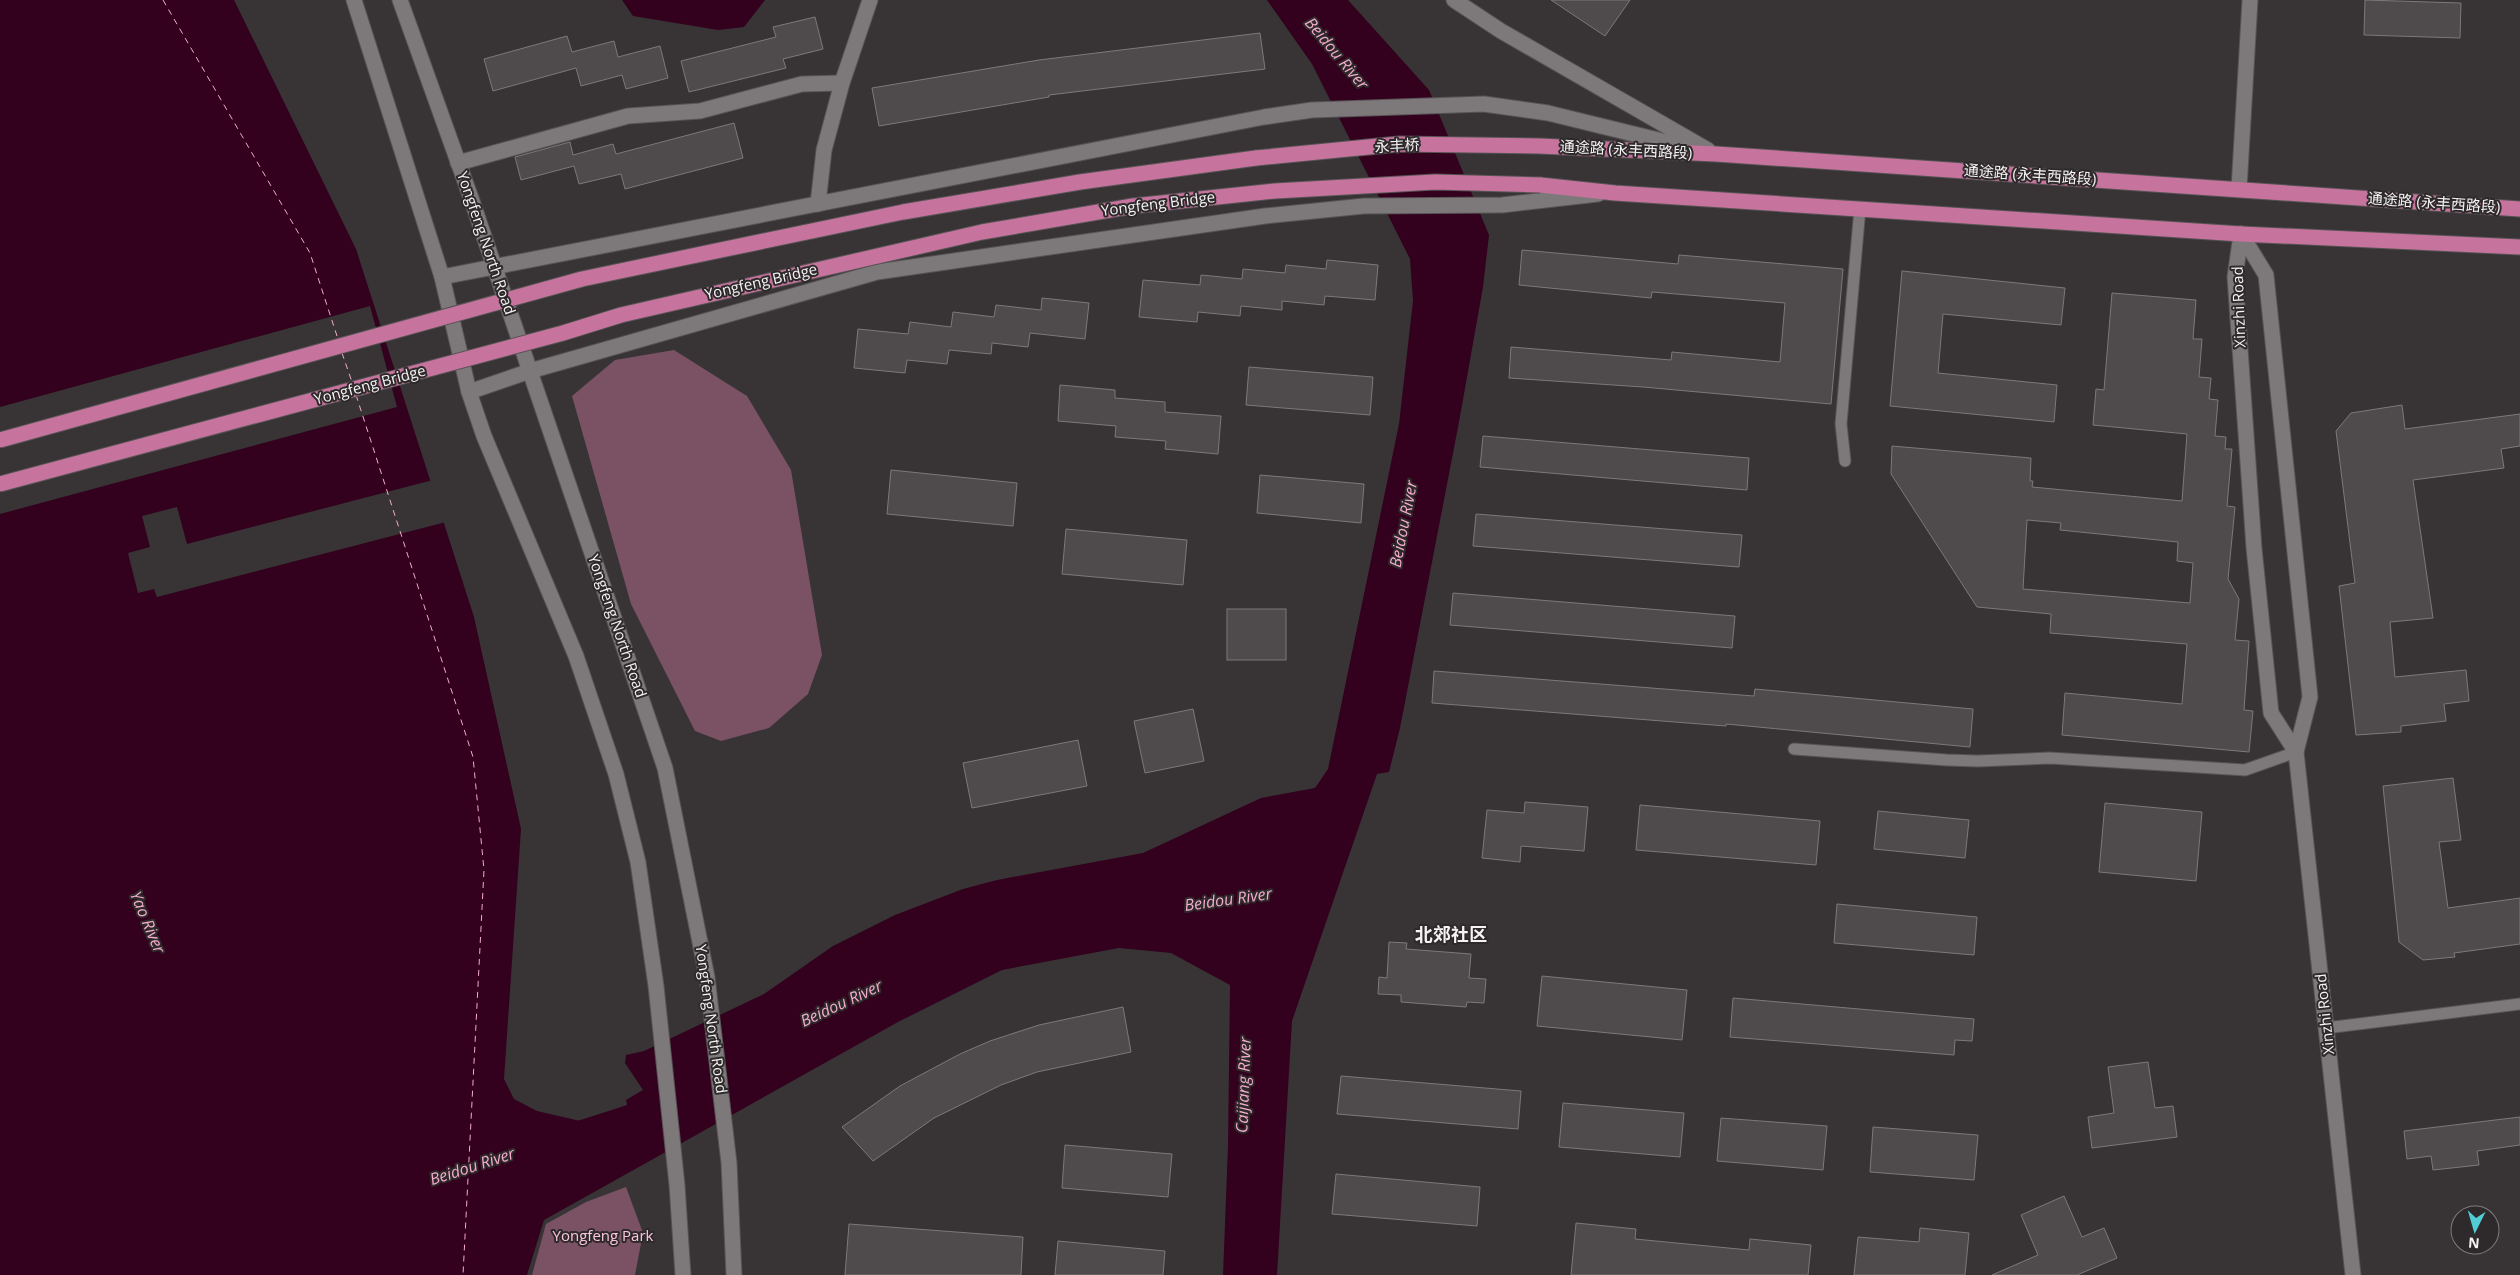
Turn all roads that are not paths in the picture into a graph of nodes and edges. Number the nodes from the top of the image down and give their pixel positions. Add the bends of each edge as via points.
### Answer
1 (354, 0) edge
2 (400, 0) edge
3 (870, 0) edge
4 (1454, 0) edge
5 (2250, 0) edge
6 (842, 83) junction
7 (1716, 154) junction
8 (458, 163) junction
9 (2239, 189) junction
10 (1615, 193) junction
11 (818, 204) junction
12 (1860, 208) junction
13 (2520, 209) edge
14 (2241, 234) junction
15 (2520, 247) edge
16 (494, 267) junction
17 (442, 277) junction
18 (530, 371) junction
19 (469, 392) junction
20 (0, 440) edge
21 (1845, 461) dead end
22 (0, 484) edge
23 (1794, 749) dead end
24 (2296, 752) junction
25 (2520, 1004) edge
26 (2326, 1028) junction
27 (683, 1275) edge
28 (734, 1275) edge
29 (2353, 1275) edge

1 - 17 main road
2 - 8 main road, Yongfeng North Road
3 - 6 main road
4 - 7 main road via 1510,36
5 - 9 main road
6 - 8 main road via 802,84 700,111 628,116
6 - 11 main road via 824,150
7 - 9 main road, 通途路 (永丰西路段)
7 - 11 main road via 1548,113 1484,104 1312,110
7 - 20 main road, 通途路 (永丰西路段), bridge via 1399,144 1256,158 1080,182 904,212 582,280
8 - 16 main road, Yongfeng North Road
9 - 13 main road, 通途路 (永丰西路段)
10 - 12 main road
10 - 18 main road via 1502,205 1364,206 1265,216 877,272
10 - 22 main road, Yongfeng Bridge, bridge via 1540,185 1435,182 1275,191 1132,206 982,232 620,315 554,336
11 - 16 main road
12 - 14 main road
12 - 21 lane via 1841,424
14 - 15 main road
14 - 24 main road, Xinzhi Road via 2235,276 2254,548 2271,713
14 - 24 main road, Xinzhi Road via 2266,275 2310,697
16 - 17 main road
16 - 18 main road, Yongfeng North Road
17 - 19 main road
18 - 19 main road
18 - 28 main road, Yongfeng North Road via 665,768 707,977 729,1163
19 - 27 main road via 484,436 576,656 616,774 638,862 656,986 678,1185
23 - 24 lane via 1948,760 2050,758 2246,770
24 - 26 main road, Xinzhi Road
25 - 26 lane
26 - 29 main road, Xinzhi Road

